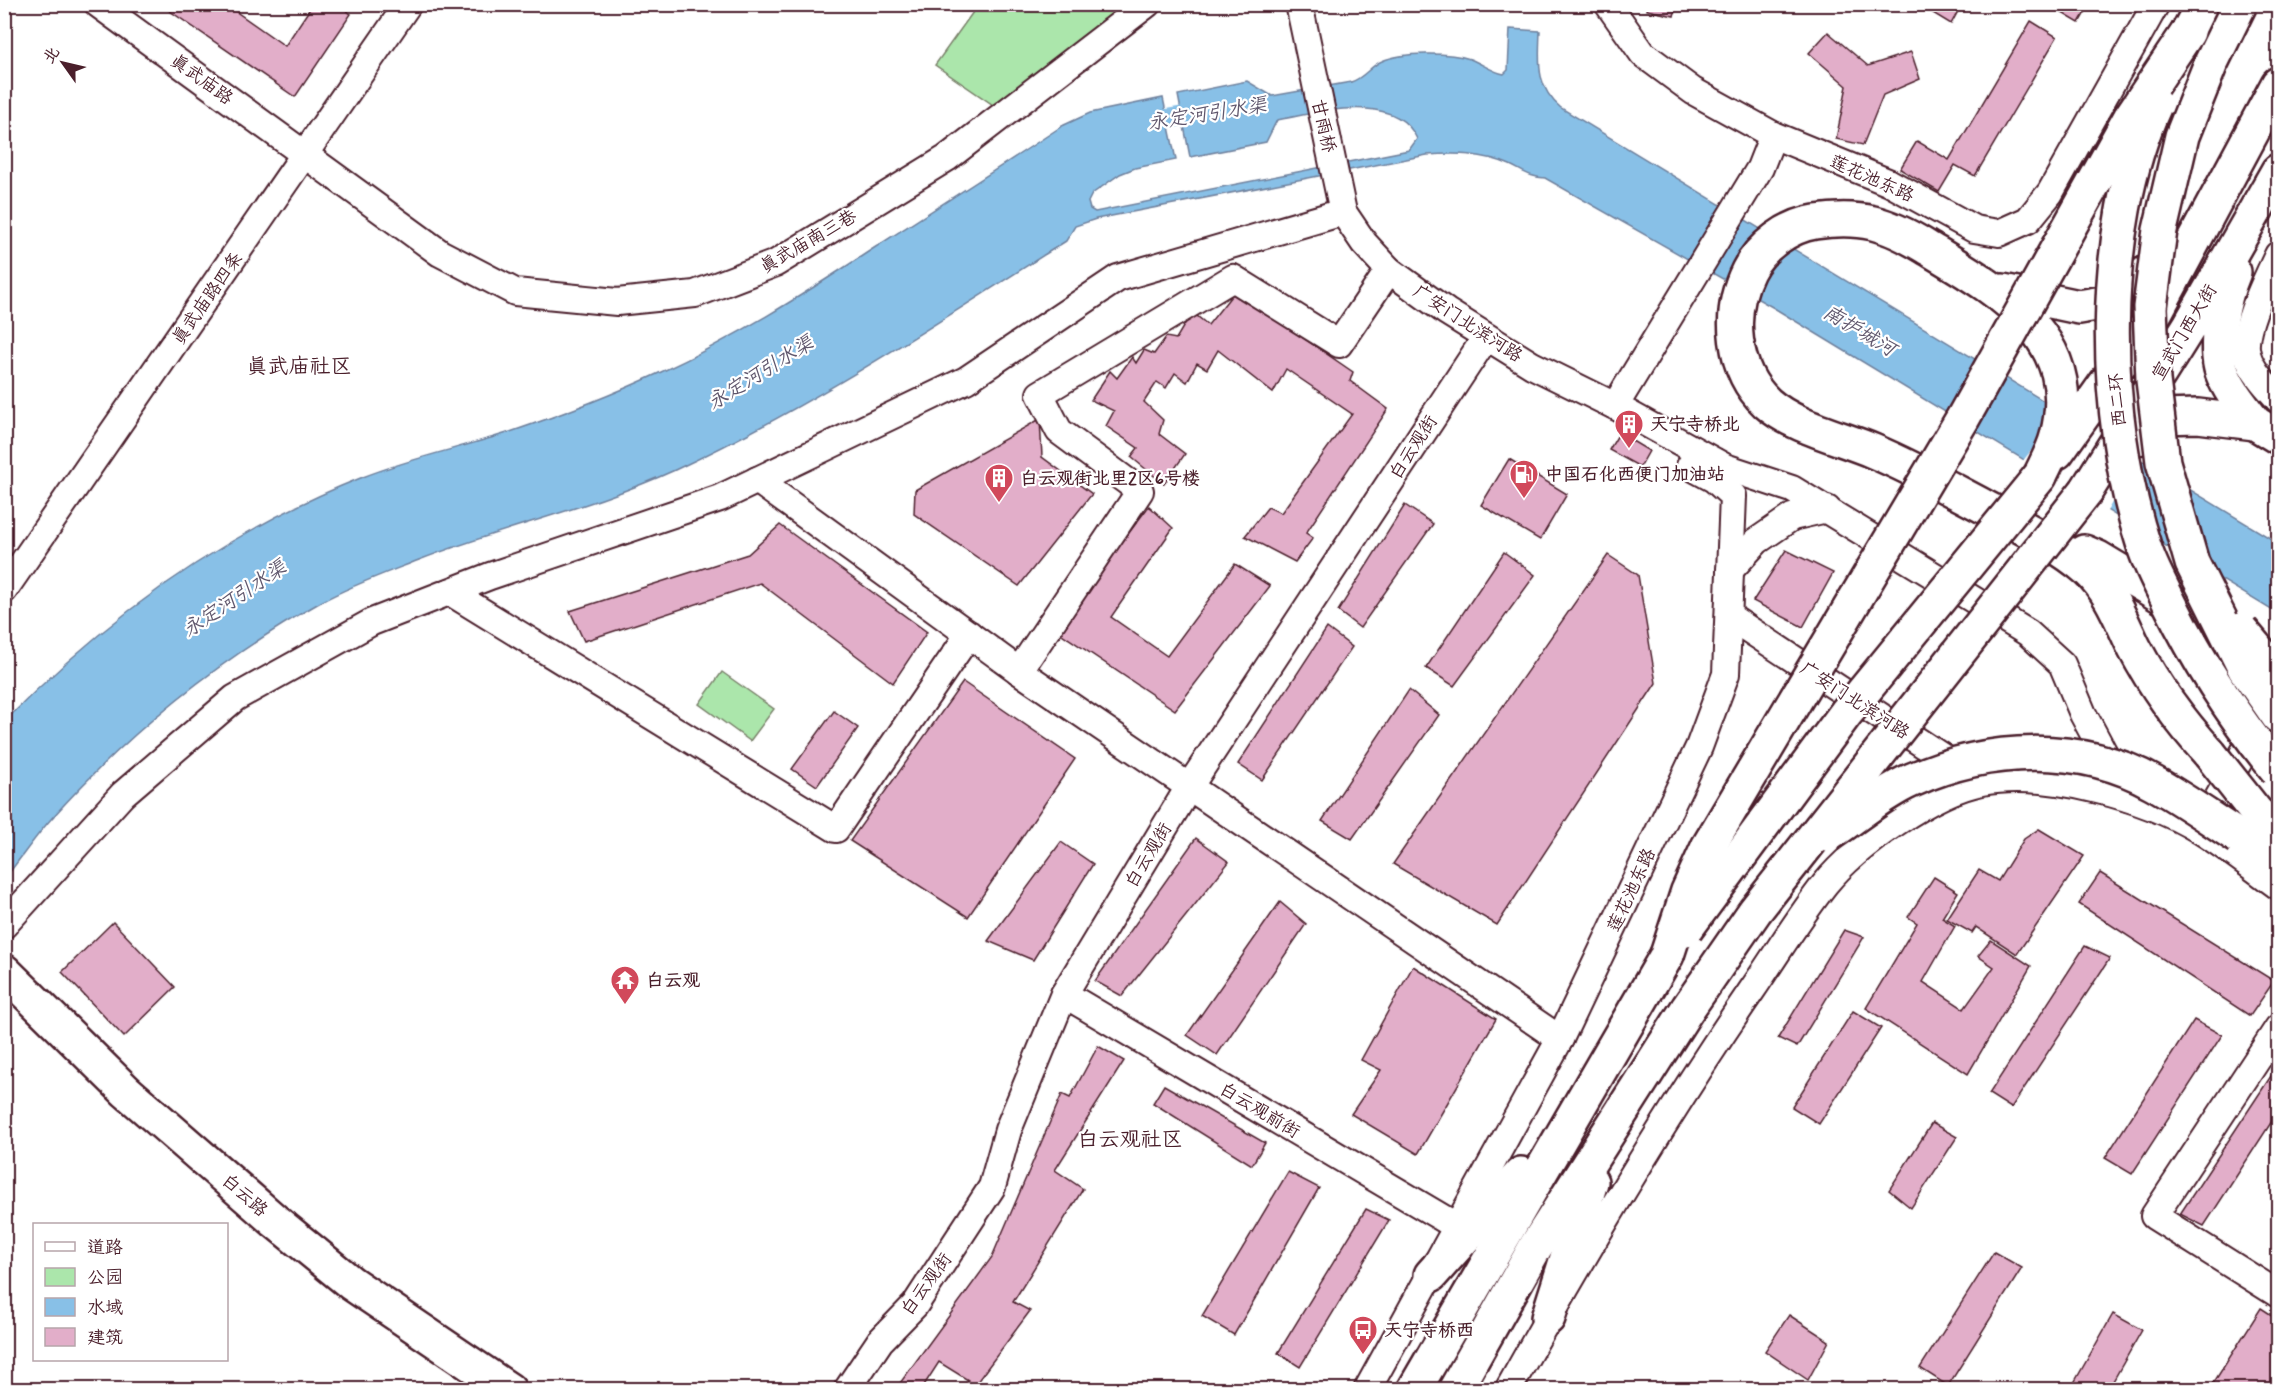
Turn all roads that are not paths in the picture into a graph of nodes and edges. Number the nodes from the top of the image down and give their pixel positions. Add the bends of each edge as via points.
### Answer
1 (98, 4) edge
2 (408, 4) edge
3 (1147, 4) edge
4 (1299, 4) edge
5 (1608, 4) edge
6 (2156, 4) edge
7 (2240, 4) edge
8 (128, 13) edge
9 (2196, 18) edge
10 (2278, 76) edge
11 (2278, 84) edge
12 (1773, 135) junction
13 (306, 154) junction
14 (2274, 180) edge
15 (1343, 212) junction
16 (2273, 266) edge
17 (1389, 270) junction
18 (2041, 313) junction
19 (1486, 337) junction
20 (2278, 399) edge
21 (1615, 406) junction
22 (2267, 430) edge
23 (2040, 476) junction
24 (757, 480) junction
25 (2086, 491) junction
26 (1827, 509) junction
27 (2024, 528) junction
28 (1730, 570) junction
29 (4, 590) edge
30 (2207, 590) junction
31 (450, 592) junction
32 (1730, 617) junction
33 (969, 634) junction
34 (2278, 667) edge
35 (1019, 671) junction
36 (2278, 675) edge
37 (2278, 692) edge
38 (2083, 714) junction
39 (2278, 716) edge
40 (2278, 771) edge
41 (2045, 780) junction
42 (1981, 782) junction
43 (1189, 787) junction
44 (2128, 798) junction
45 (2247, 825) junction
46 (2200, 830) junction
47 (2278, 836) edge
48 (1804, 851) junction
49 (2278, 862) edge
50 (2278, 886) edge
51 (4, 925) edge
52 (1667, 955) junction
53 (4, 971) edge
54 (1064, 994) junction
55 (4, 1002) edge
56 (2278, 1028) edge
57 (1560, 1039) junction
58 (1566, 1124) junction
59 (1605, 1140) junction
60 (1456, 1226) junction
61 (1431, 1275) junction
62 (2278, 1294) edge
63 (1548, 1318) junction
64 (472, 1389) edge
65 (509, 1389) edge
66 (847, 1389) edge
67 (1367, 1389) edge
68 (1414, 1389) edge
69 (1455, 1389) edge
70 (1508, 1389) edge

1 - 8 street, 真武庙路
2 - 13 street, 真武庙路四条
3 - 13 street, 真武庙南三巷 via 947,158 776,263 695,294 617,302 515,292 440,253
4 - 15 street, 甘雨桥
5 - 12 street, 莲花池东路 via 1643,54 1693,91
6 - 12 street, 莲花池东路 via 2050,193 2028,220 1999,233 1974,229 1890,183
7 - 30 main road, bridge via 2182,136 2160,230 2150,308 2153,380 2163,462 2193,563
8 - 13 street, 真武庙路
9 - 40 main road, 西二环, bridge via 2148,119 2122,225 2113,290 2121,449 2145,548 2190,646 2225,702
9 - 52 main road, bridge via 2130,118 1963,418 1708,847 1688,891
10 - 18 main road, bridge via 2165,255 2120,300
11 - 23 main road, bridge via 2153,317
12 - 21 street via 1760,168
13 - 29 street, 真武庙路四条
14 - 22 main road via 2224,295 2219,339 2222,370 2233,393
14 - 25 main road, 宣武门西大街, bridge via 2190,325
15 - 17 street, 广安门北滨河路
15 - 24 street via 1118,278 966,380
16 - 20 street via 2252,318 2246,348 2256,374
17 - 19 street, 广安门北滨河路
17 - 35 street via 1339,344 1233,278 1040,394 1059,431 1140,491
18 - 23 main road via 2048,346 2060,373 2062,395 2057,437
18 - 27 main road via 1885,224 1834,219 1787,231 1760,254 1739,294 1735,324 1749,381 1768,403 1796,422 1899,462
19 - 21 street, 广安门北滨河路
19 - 43 street, 白云观街
21 - 26 street via 1725,467 1792,489
21 - 28 street, 莲花池东路 via 1626,428 1714,479 1732,496
22 - 25 main road, bridge via 2198,416 2161,417
23 - 52 main road, bridge via 1846,713
24 - 31 street via 720,498
24 - 33 street
25 - 48 main road, bridge
26 - 28 street via 1792,517 1757,541
26 - 38 street via 2028,633 2062,663
27 - 34 main road via 2098,558
27 - 45 main road, bridge via 2085,568 2105,587 2136,651 2179,718 2210,754
28 - 32 street, 莲花池东路
30 - 36 main road, bridge
30 - 39 main road, bridge via 2245,669
31 - 33 street via 836,829
31 - 51 street via 372,622 235,698 123,794
32 - 42 street, 广安门北滨河路
32 - 57 street, 莲花池东路 via 1726,674 1699,747
33 - 35 street
35 - 43 street
37 - 46 street
38 - 41 street via 2084,735 2072,754
38 - 44 street
41 - 42 street
41 - 44 street
42 - 63 street via 1914,810 1826,882 1708,1054
43 - 54 street, 白云观街
43 - 57 street
44 - 46 street
45 - 47 main road
45 - 48 main road, bridge via 2092,759 2025,753 1973,758 1910,780
45 - 49 main road
46 - 50 street
48 - 59 main road, bridge via 1755,911 1688,1008
52 - 58 main road
53 - 65 main road, 白云路 via 126,1091 275,1221 351,1283
54 - 60 street, 白云观前街
54 - 66 street, 白云观街 via 1008,1130 992,1187 915,1305 880,1341
55 - 64 main road, 白云路 via 115,1112 164,1149 263,1238 414,1354
56 - 62 street via 2154,1216
57 - 60 street, 莲花池东路
58 - 61 main road
58 - 68 main road
59 - 63 main road
59 - 69 main road via 1536,1246
60 - 61 street, 莲花池东路
61 - 67 street, 莲花池东路
63 - 70 street

